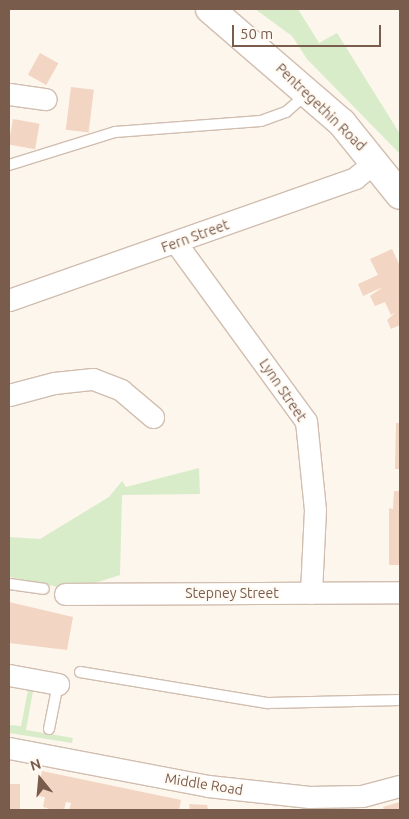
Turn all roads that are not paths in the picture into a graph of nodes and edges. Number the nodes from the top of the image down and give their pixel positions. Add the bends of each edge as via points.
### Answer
1 (210, 9) edge
2 (309, 93) junction
3 (9, 94) edge
4 (46, 99) dead end
5 (376, 161) junction
6 (9, 165) edge
7 (400, 195) edge
8 (176, 244) junction
9 (9, 300) edge
10 (9, 395) edge
11 (153, 417) dead end
12 (9, 584) edge
13 (44, 589) dead end
14 (400, 592) edge
15 (311, 593) junction
16 (65, 594) dead end
17 (80, 672) dead end
18 (9, 675) edge
19 (58, 684) joint
20 (400, 700) edge
21 (49, 729) dead end
22 (9, 748) edge
23 (400, 786) edge

1 - 2 street, Pentregethin Road
2 - 5 street, Pentregethin Road
2 - 6 lane via 286,112 261,121 136,128
3 - 4 street
5 - 7 street, Pentregethin Road
5 - 8 street, Fern Street via 355,178
8 - 9 street, Fern Street
8 - 15 street, Lynn Street via 306,421 315,510
10 - 11 street via 54,383 92,379 121,390
12 - 13 lane
14 - 15 street, Stepney Street
15 - 16 street, Stepney Street
17 - 20 lane via 268,703
18 - 19 street
19 - 21 lane
22 - 23 street, Middle Road via 208,786 309,798 362,796

